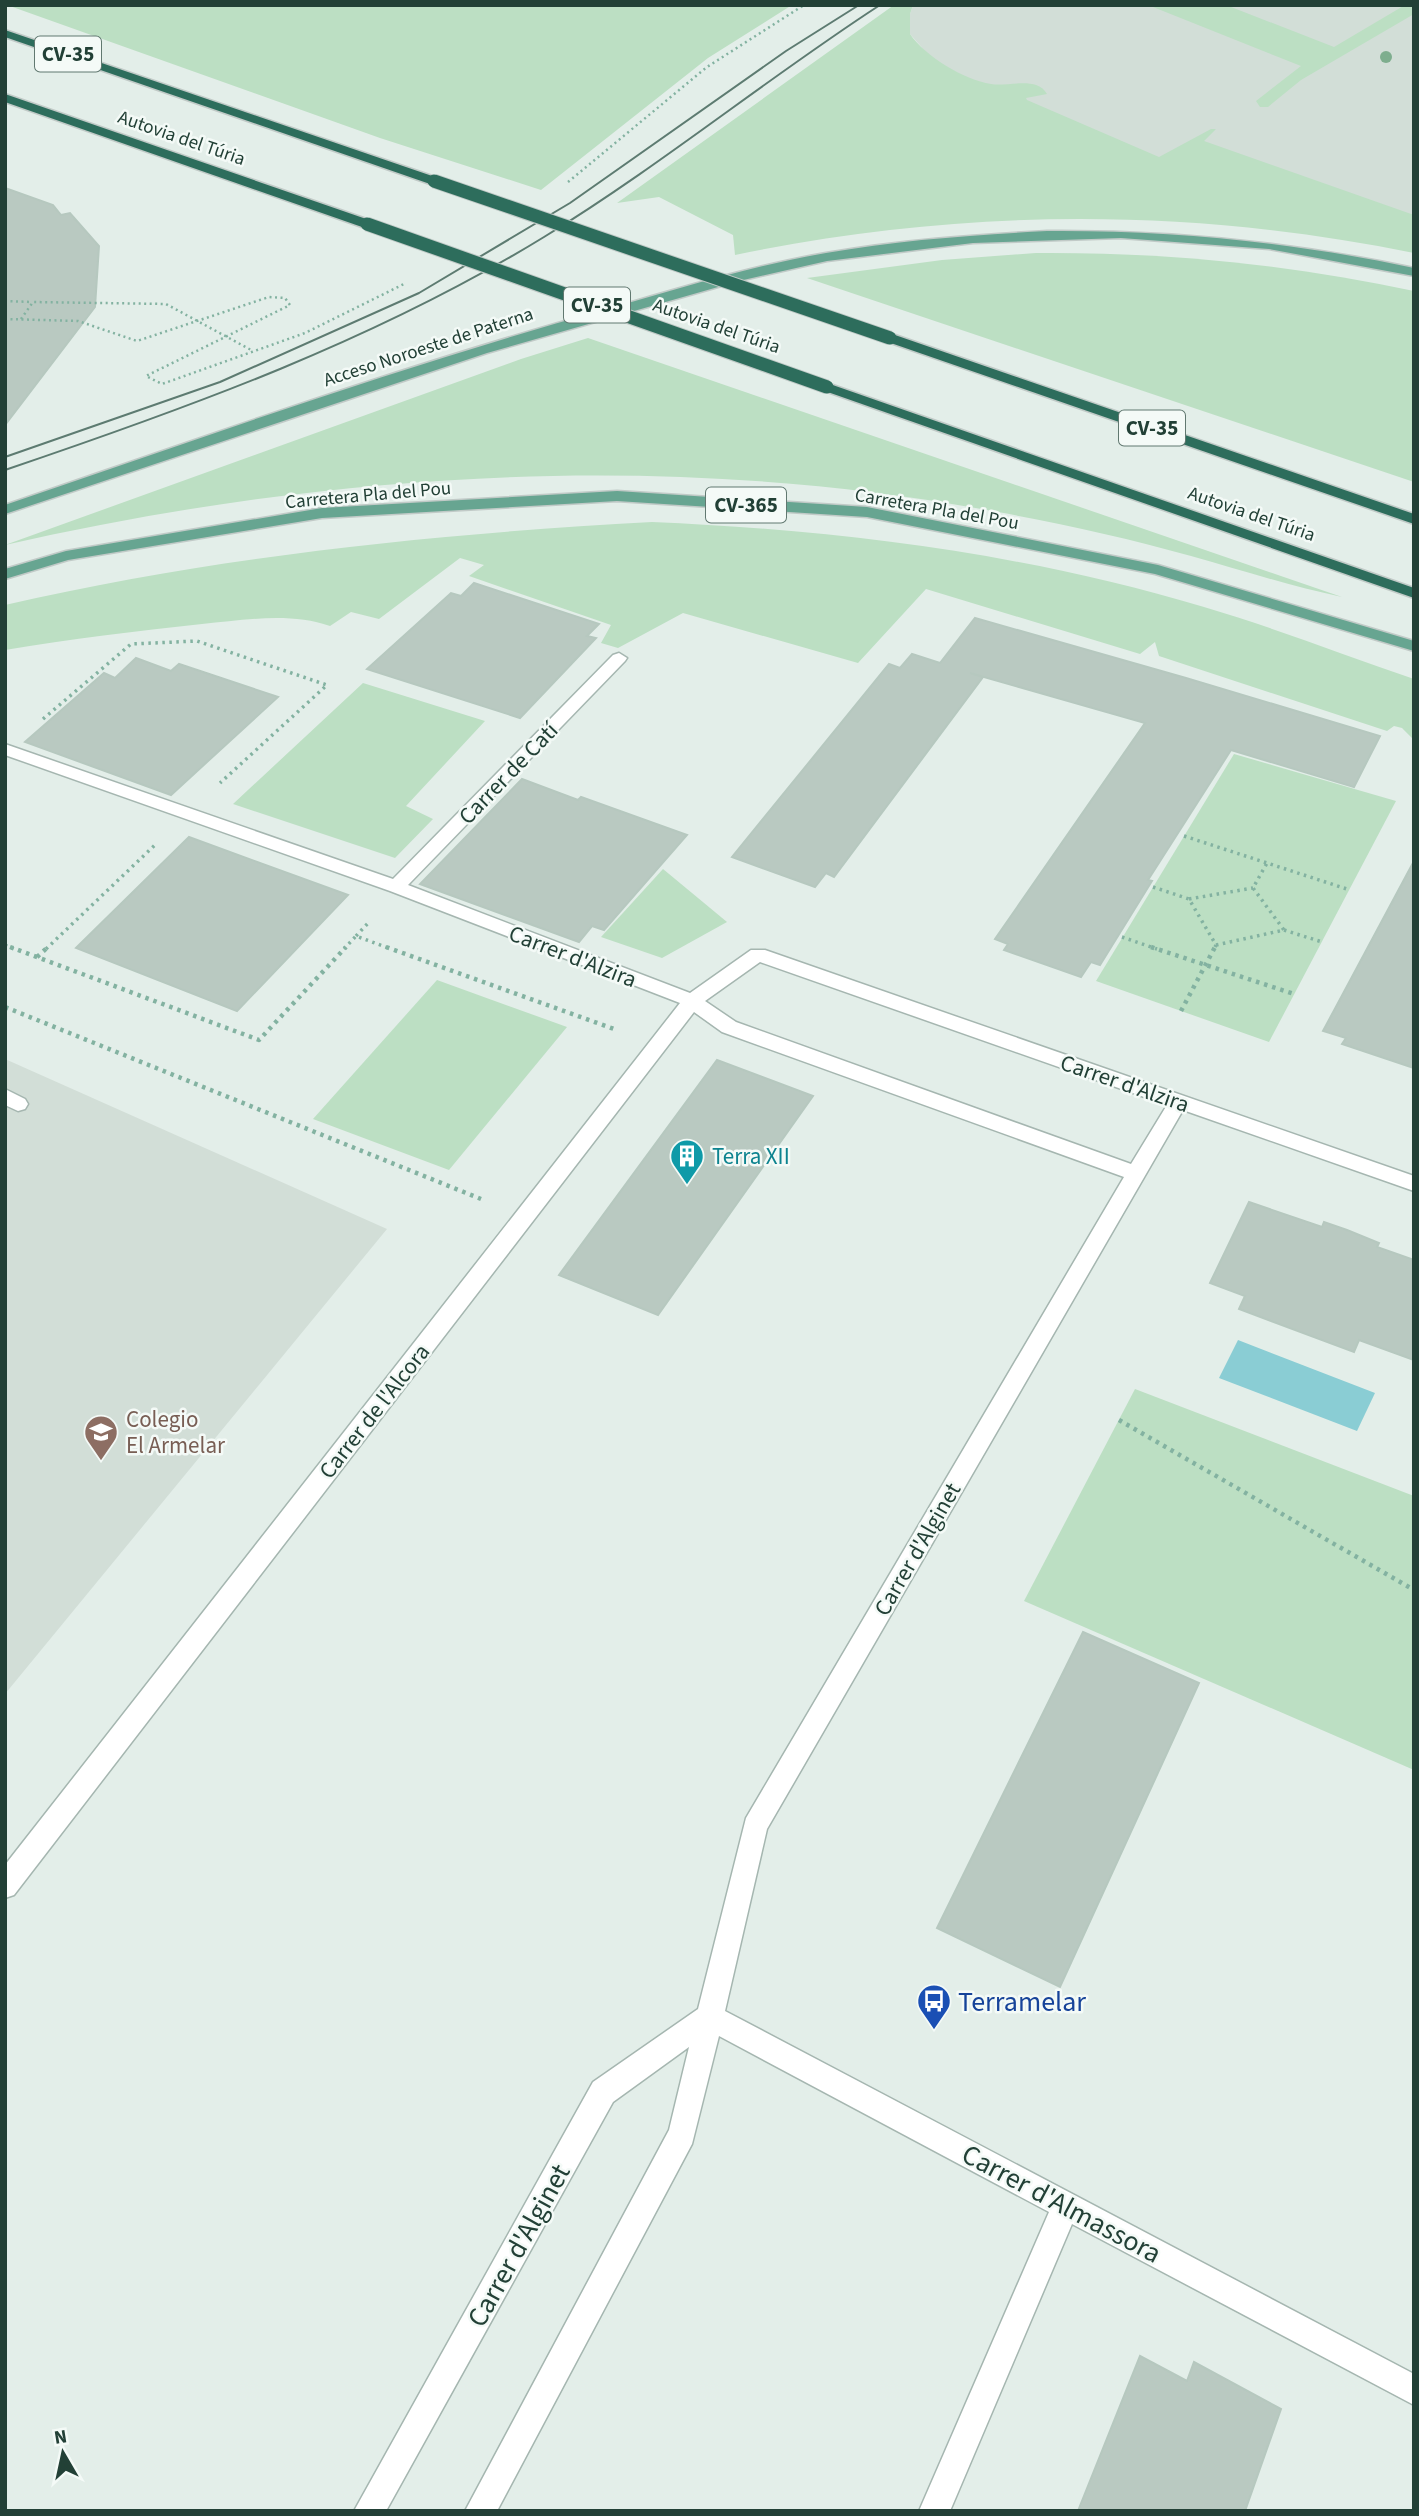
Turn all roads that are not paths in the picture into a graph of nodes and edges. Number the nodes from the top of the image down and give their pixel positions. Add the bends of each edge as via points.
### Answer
1 (5, 33) edge
2 (5, 98) edge
3 (1414, 272) edge
4 (5, 510) edge
5 (1414, 519) edge
6 (5, 574) edge
7 (1414, 593) edge
8 (1414, 646) edge
9 (619, 658) dead end
10 (6, 749) edge
11 (396, 887) junction
12 (758, 954) joint
13 (692, 1001) junction
14 (1178, 1102) junction
15 (1136, 1174) junction
16 (1414, 1184) edge
17 (5, 1886) edge
18 (709, 2017) junction
19 (1066, 2206) junction
20 (1414, 2390) edge
21 (369, 2511) edge
22 (480, 2511) edge
23 (934, 2511) edge

1 - 5 highway, Autovia del Túria / CV-35, bridge
2 - 7 highway, Autovia del Túria / CV-35, bridge
3 - 4 main road, Acceso Noroeste de Paterna via 1259,246 1151,236 975,239 826,258 526,335
6 - 8 main road, Carretera Pla del Pou / CV-365 via 66,556 322,513 617,496 867,512 1158,570
9 - 11 street, Carrer de Catí
10 - 11 street, Carrer d'Alzira
11 - 13 street, Carrer d'Alzira
12 - 13 street, Carrer de l'Alcora
12 - 14 street, Carrer d'Alzira
13 - 15 street, Carrer d'Alzira via 729,1027
13 - 17 street, Carrer de l'Alcora
14 - 15 street, Carrer d'Alginet
14 - 16 street, Carrer d'Alzira
15 - 18 street, Carrer d'Alginet via 755,1826
18 - 19 street, Carrer d'Almassora
18 - 21 street, Carrer d'Alginet via 603,2092
18 - 22 street, Carrer d'Alginet via 682,2134
19 - 20 street, Carrer d'Almassora
19 - 23 street

